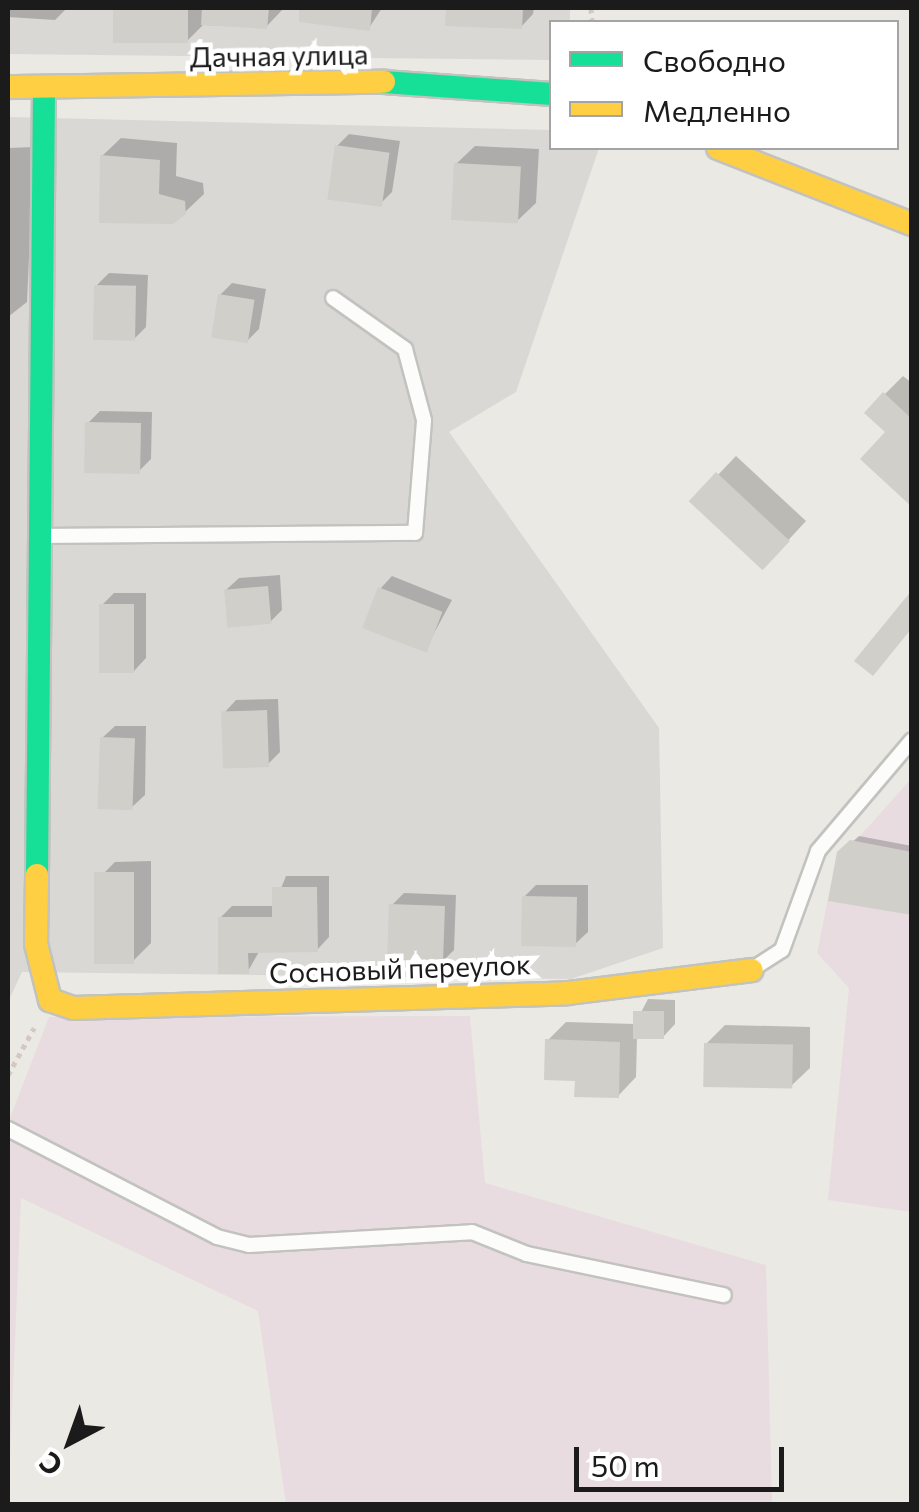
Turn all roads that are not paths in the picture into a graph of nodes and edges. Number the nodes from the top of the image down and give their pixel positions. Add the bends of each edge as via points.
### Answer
1 (8, 87) edge
2 (44, 90) junction
3 (549, 94) edge
4 (723, 150) edge
5 (912, 224) edge
6 (332, 298) dead end
7 (43, 536) junction
8 (912, 740) edge
9 (752, 970) joint
10 (8, 1129) edge
11 (724, 1295) dead end

1 - 2 street, Дачная улица
2 - 3 street, Дачная улица via 448,81
2 - 7 street
4 - 5 street
6 - 7 lane via 405,349 424,420 416,533
7 - 9 street, Сосновый переулок via 36,944 50,1000 74,1008 568,993
8 - 9 lane via 818,851 782,950
10 - 11 lane via 217,1237 249,1245 472,1232 527,1254

